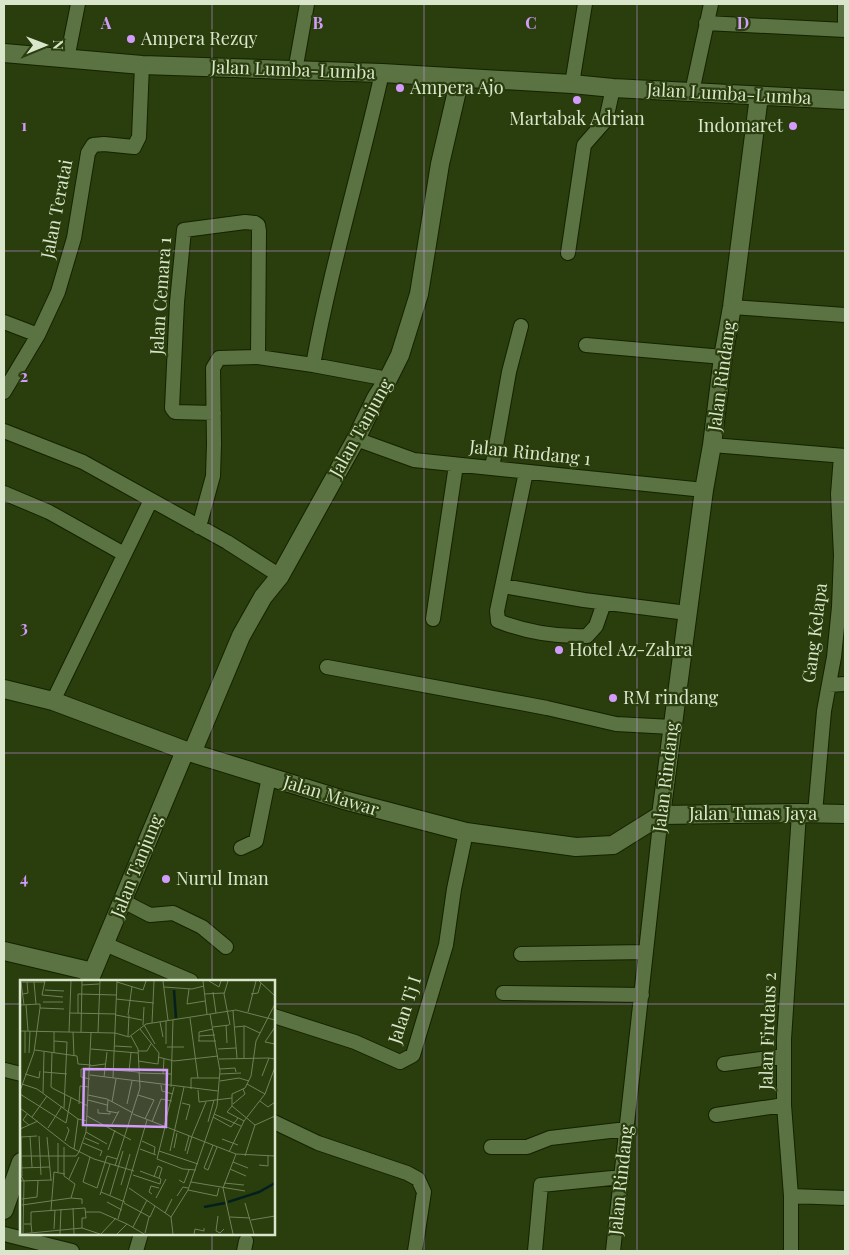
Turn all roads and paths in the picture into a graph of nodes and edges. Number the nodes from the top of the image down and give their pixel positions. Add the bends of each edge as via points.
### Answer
1 (78, 4) edge
2 (307, 4) edge
3 (585, 4) edge
4 (711, 4) edge
5 (845, 4) edge
6 (706, 23) junction
7 (845, 30) edge
8 (4, 53) edge
9 (68, 59) junction
10 (142, 64) junction
11 (295, 71) junction
12 (382, 73) junction
13 (460, 78) junction
14 (572, 84) junction
15 (612, 88) junction
16 (692, 92) junction
17 (760, 96) junction
18 (845, 100) edge
19 (568, 253) dead end
20 (732, 307) junction
21 (845, 315) edge
22 (4, 322) edge
23 (521, 326) dead end
24 (38, 335) junction
25 (586, 345) dead end
26 (258, 357) junction
27 (723, 357) junction
28 (312, 365) junction
29 (388, 379) junction
30 (4, 392) edge
31 (214, 413) junction
32 (4, 431) edge
33 (356, 439) junction
34 (712, 445) junction
35 (843, 456) edge
36 (456, 465) junction
37 (492, 468) junction
38 (526, 472) junction
39 (704, 490) junction
40 (4, 493) edge
41 (151, 500) junction
42 (199, 526) junction
43 (124, 554) junction
44 (280, 576) junction
45 (503, 586) junction
46 (604, 602) junction
47 (687, 613) junction
48 (433, 619) dead end
49 (326, 667) dead end
50 (845, 684) edge
51 (829, 685) junction
52 (4, 689) edge
53 (52, 701) junction
54 (672, 727) junction
55 (188, 752) junction
56 (269, 777) junction
57 (807, 813) junction
58 (845, 814) edge
59 (661, 815) junction
60 (466, 832) junction
61 (241, 848) dead end
62 (123, 901) junction
63 (105, 944) junction
64 (226, 947) dead end
65 (4, 951) edge
66 (646, 952) junction
67 (521, 954) dead end
68 (91, 976) edge
69 (189, 980) edge
70 (503, 993) dead end
71 (642, 995) junction
72 (275, 1016) edge
73 (784, 1056) junction
74 (724, 1064) dead end
75 (5, 1070) edge
76 (20, 1074) edge
77 (784, 1105) junction
78 (716, 1115) dead end
79 (275, 1122) edge
80 (627, 1129) junction
81 (491, 1147) dead end
82 (13, 1172) edge
83 (622, 1177) junction
84 (790, 1196) junction
85 (845, 1198) edge
86 (4, 1210) edge
87 (4, 1234) edge
88 (141, 1235) edge
89 (72, 1251) edge
90 (136, 1251) edge
91 (415, 1251) edge
92 (535, 1251) edge
93 (613, 1251) edge
94 (791, 1251) edge

1 - 9 street
2 - 11 street
3 - 14 street
4 - 6 street
5 - 7 street
6 - 7 street
6 - 16 street
8 - 9 street, Jalan Lumba-Lumba
9 - 10 street, Jalan Lumba-Lumba
10 - 11 street, Jalan Lumba-Lumba
10 - 24 street, Jalan Teratai via 139,137 134,147 93,145 88,153 74,238 58,292
11 - 12 street, Jalan Lumba-Lumba
12 - 13 street, Jalan Lumba-Lumba
12 - 28 street
13 - 14 street, Jalan Lumba-Lumba
13 - 29 street, Jalan Tanjung via 440,164 418,294 400,355
14 - 15 street, Jalan Lumba-Lumba
15 - 16 street, Jalan Lumba-Lumba
15 - 19 street via 606,120 584,145
16 - 17 street, Jalan Lumba-Lumba
17 - 18 street, Jalan Lumba-Lumba
17 - 20 street, Jalan Rindang
20 - 21 street
20 - 27 street, Jalan Rindang
22 - 24 street
23 - 37 street via 509,372
24 - 30 street, Jalan Teratai
25 - 27 street
26 - 28 street
26 - 31 street via 219,358 214,368
26 - 31 street, Jalan Cemara 1 via 258,226 245,222 184,230 172,408 175,412
27 - 34 street, Jalan Rindang
28 - 29 street
29 - 33 street, Jalan Tanjung
31 - 42 street via 213,476
32 - 41 street via 83,462
33 - 36 street, Jalan Rindang 1 via 414,460
33 - 44 street, Jalan Tanjung
34 - 35 street
34 - 39 street, Jalan Rindang
35 - 51 street, Gang Kelapa via 838,494 842,555 839,607
36 - 37 street, Jalan Rindang 1
36 - 48 street
37 - 38 street, Jalan Rindang 1
38 - 39 street, Jalan Rindang 1
38 - 45 street
39 - 47 street, Jalan Rindang
40 - 43 street via 50,512
41 - 42 street
41 - 43 street
42 - 44 street
43 - 53 street
44 - 55 street, Jalan Tanjung via 263,597 241,636
45 - 46 street
45 - 46 street via 498,621 560,636 587,636 596,626
46 - 47 street
47 - 54 street, Jalan Rindang
49 - 54 street via 616,724
50 - 51 street
51 - 57 street, Gang Kelapa
52 - 53 street, Jalan Mawar
53 - 55 street, Jalan Mawar
54 - 59 street, Jalan Rindang
55 - 56 street, Jalan Mawar
55 - 62 street, Jalan Tanjung
56 - 60 street, Jalan Mawar
56 - 61 street via 256,841
57 - 58 street, Jalan Tunas Jaya
57 - 59 street, Jalan Tunas Jaya
57 - 73 street, Jalan Firdaus 2
59 - 60 street, Jalan Mawar via 613,845 576,847
59 - 66 street, Jalan Rindang
60 - 72 street, Jalan Tj I via 446,945 413,1055 400,1062 355,1042
62 - 63 street, Jalan Tanjung
62 - 64 street via 150,915 174,913 202,927
63 - 68 street, Jalan Tanjung
63 - 69 street
65 - 68 street
66 - 67 street
66 - 71 street, Jalan Rindang
70 - 71 street
71 - 80 street, Jalan Rindang
73 - 74 street
73 - 77 street, Jalan Firdaus 2
75 - 76 street
77 - 78 street
77 - 84 street, Jalan Firdaus 2
79 - 91 street via 318,1143 408,1173 418,1180 424,1192
80 - 81 street via 550,1138 528,1147
80 - 83 street, Jalan Rindang
82 - 86 street
83 - 92 street via 541,1186
83 - 93 street, Jalan Rindang
84 - 85 street
84 - 94 street, Jalan Firdaus 2
87 - 89 street
88 - 90 street

